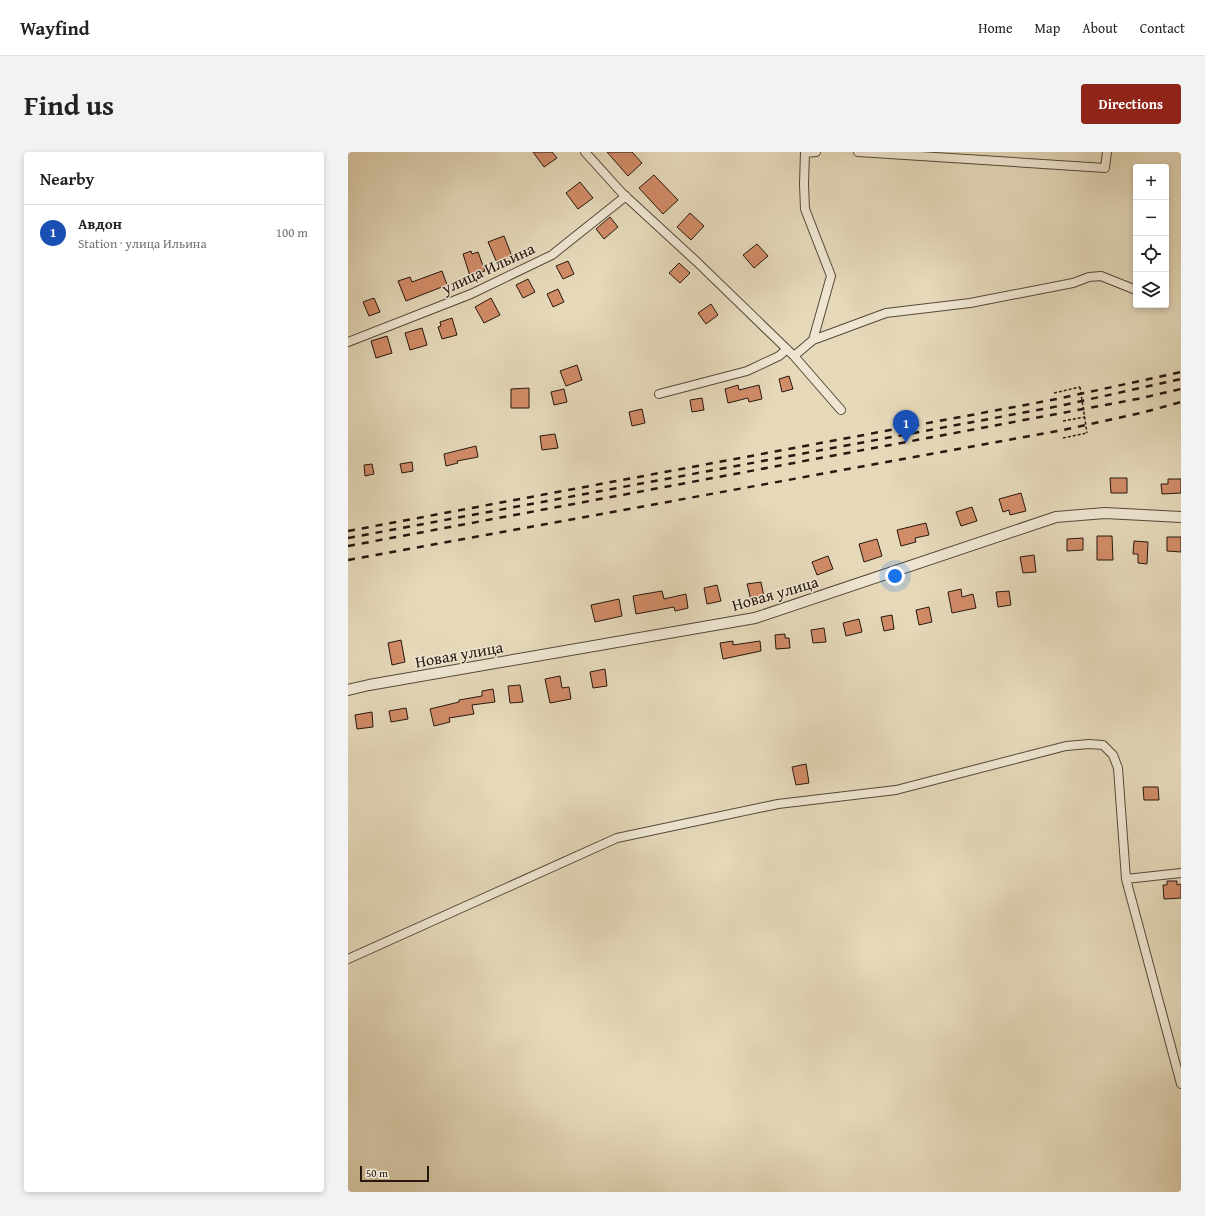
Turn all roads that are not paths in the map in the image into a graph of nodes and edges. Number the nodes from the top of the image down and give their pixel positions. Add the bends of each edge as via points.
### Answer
1 (584, 152) edge
2 (805, 152) edge
3 (816, 152) edge
4 (858, 152) edge
5 (1108, 152) edge
6 (626, 196) junction
7 (1133, 289) edge
8 (813, 340) junction
9 (348, 342) edge
10 (787, 349) junction
11 (794, 356) junction
12 (659, 394) dead end
13 (841, 410) dead end
14 (1181, 517) edge
15 (348, 690) edge
16 (1181, 873) edge
17 (1126, 879) junction
18 (348, 959) edge
19 (1181, 1084) edge

1 - 6 street
2 - 3 street
2 - 8 street via 805,209 831,276
4 - 5 street via 1105,168
6 - 9 street, улица Ильина via 552,254 471,294
6 - 10 street
7 - 8 street via 1101,276 1089,277 1073,283 970,303 886,313
8 - 11 street
10 - 11 street
10 - 12 street via 780,356 747,371
11 - 13 street
14 - 15 street, Новая улица via 1105,513 1056,517 755,618
16 - 17 street
17 - 18 street via 1118,768 1113,755 1103,745 1066,746 896,790 778,804 618,838
17 - 19 street

